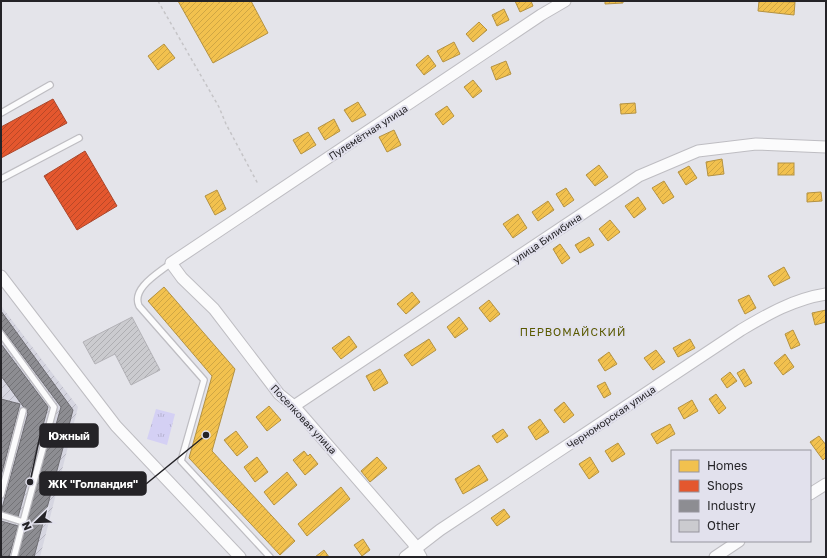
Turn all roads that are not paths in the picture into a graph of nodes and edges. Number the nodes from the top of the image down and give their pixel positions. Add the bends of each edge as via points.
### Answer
1 (565, 1) edge
2 (50, 85) dead end
3 (1, 113) edge
4 (79, 138) dead end
5 (826, 147) edge
6 (1, 179) edge
7 (171, 262) junction
8 (1, 276) edge
9 (826, 294) edge
10 (1, 334) edge
11 (294, 406) junction
12 (23, 411) dead end
13 (826, 484) edge
14 (811, 493) edge
15 (1, 496) edge
16 (1, 515) edge
17 (24, 522) junction
18 (738, 542) edge
19 (419, 553) edge
20 (14, 557) edge
21 (240, 557) edge
22 (270, 557) edge
23 (405, 557) edge
24 (715, 557) edge

1 - 7 street, Пулемётная улица
2 - 3 lane
4 - 6 lane
5 - 11 street, улица Билибина via 756,144 698,151 661,165 639,176
7 - 11 street, Поселковая улица via 182,278 214,309 279,394
7 - 22 lane via 139,290 137,298 139,306 204,380 181,461
8 - 21 street via 116,426
9 - 19 street, Черноморская улица via 788,304 742,330 440,530 421,544
10 - 17 lane via 54,407
11 - 19 street, Поселковая улица
12 - 15 lane
13 - 14 street
16 - 17 lane
17 - 20 lane
18 - 24 street
19 - 23 street, Черноморская улица

